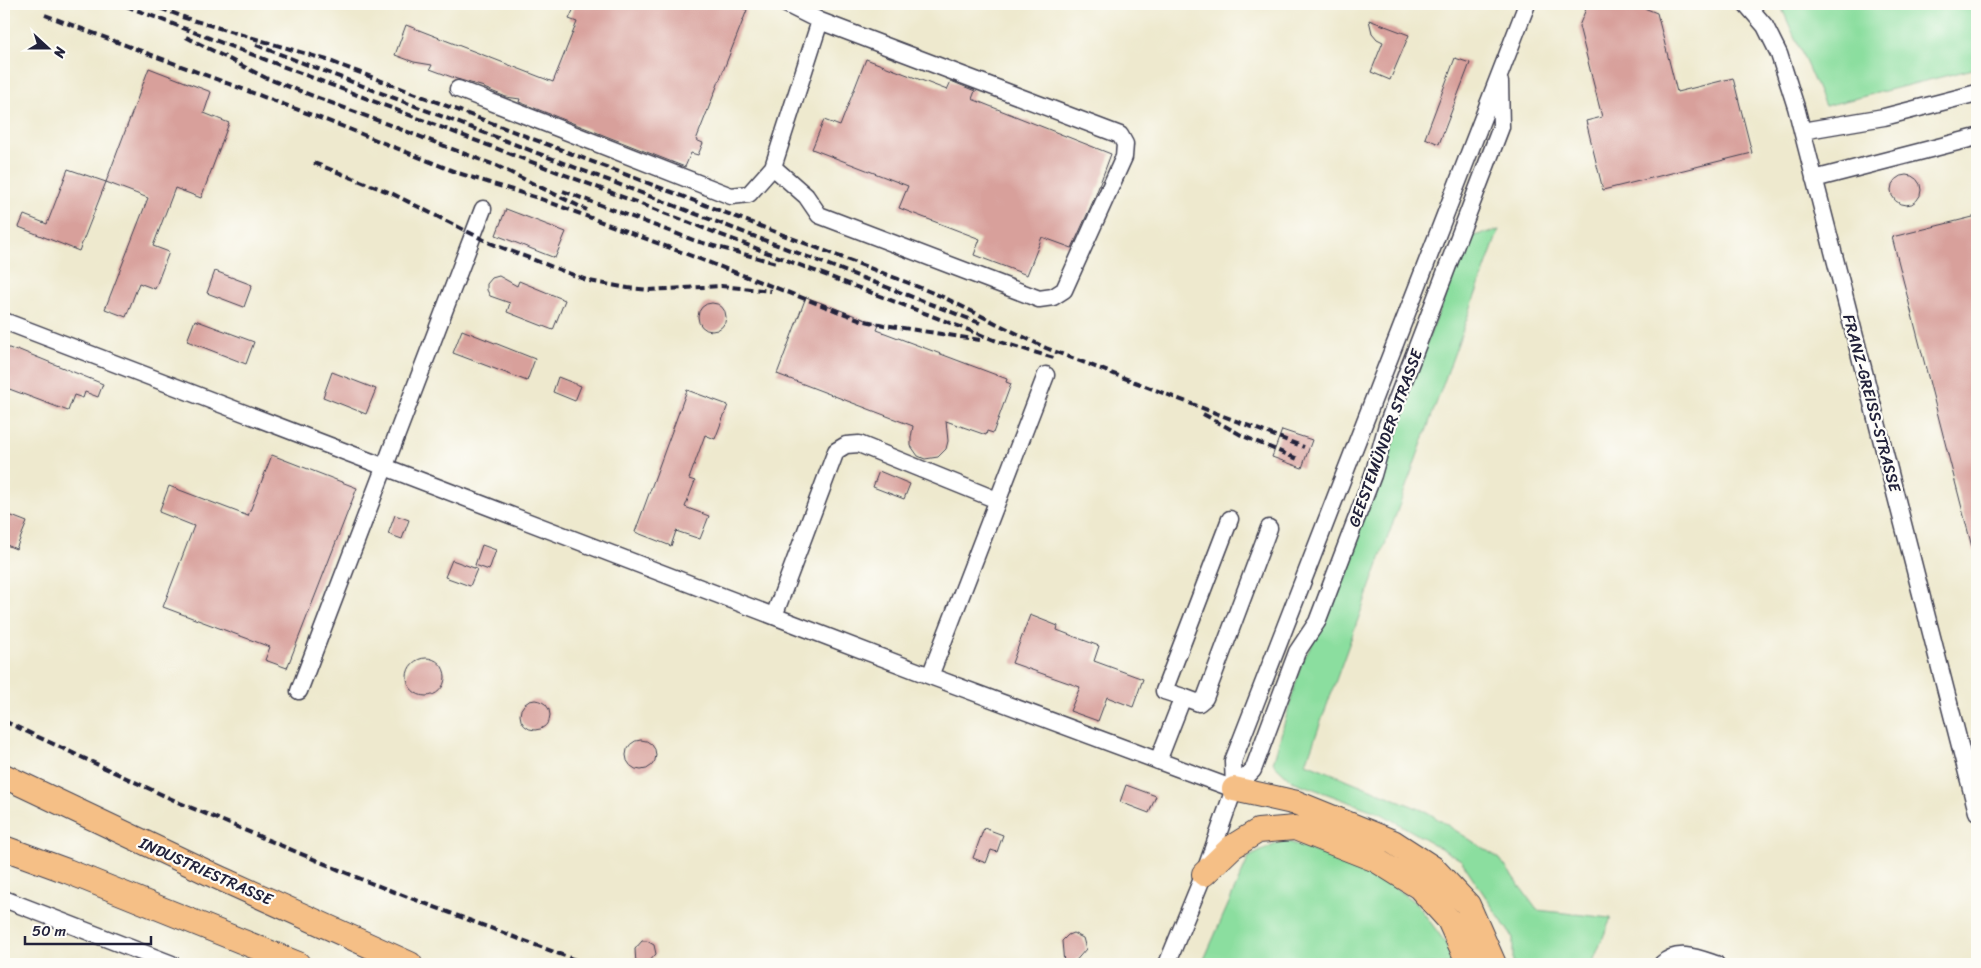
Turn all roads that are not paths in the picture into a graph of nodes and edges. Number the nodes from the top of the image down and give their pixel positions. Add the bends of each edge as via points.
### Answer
1 (786, 4) edge
2 (1527, 4) edge
3 (1746, 4) edge
4 (820, 21) junction
5 (1500, 73) junction
6 (458, 88) dead end
7 (1977, 93) edge
8 (1802, 131) junction
9 (1977, 136) edge
10 (773, 167) junction
11 (1814, 179) junction
12 (483, 209) dead end
13 (4, 321) edge
14 (1046, 375) dead end
15 (385, 467) junction
16 (998, 500) junction
17 (1230, 519) dead end
18 (1270, 528) dead end
19 (774, 616) junction
20 (930, 676) junction
21 (299, 691) dead end
22 (1183, 697) junction
23 (1158, 761) junction
24 (1973, 773) edge
25 (9, 779) edge
26 (1234, 789) junction
27 (1977, 812) edge
28 (1295, 828) junction
29 (4, 848) edge
30 (1204, 874) junction
31 (4, 898) edge
32 (1684, 960) edge
33 (172, 964) edge
34 (298, 964) edge
35 (410, 964) edge
36 (1168, 964) edge
37 (1469, 964) edge
38 (1494, 964) edge
39 (1662, 964) edge
40 (1714, 964) edge

1 - 4 street
2 - 5 street, GEESTEMÜNDER STRASSE
3 - 8 street, FRANZ-GREISS-STRASSE via 1765,26 1779,54
4 - 10 street
4 - 10 street via 1120,135 1125,144 1124,157 1064,290 1053,297 1039,299 819,215 806,196
5 - 26 street, GEESTEMÜNDER STRASSE via 1233,761
5 - 26 street, GEESTEMÜNDER STRASSE via 1501,127 1387,425 1373,475 1317,622 1297,652 1253,770
6 - 10 street via 731,196 749,194
7 - 8 street via 1884,117
8 - 11 street, FRANZ-GREISS-STRASSE
9 - 11 street
11 - 24 street, FRANZ-GREISS-STRASSE
12 - 15 street
13 - 15 street
14 - 16 street
15 - 19 street
15 - 21 street
16 - 19 street via 859,444 836,450
16 - 20 street
17 - 22 street via 1164,691
18 - 22 street via 1205,698 1199,703
19 - 20 street
20 - 23 street
22 - 23 street
23 - 26 street
24 - 27 street, FRANZ-GREISS-STRASSE
25 - 35 highway, INDUSTRIESTRASSE
26 - 28 highway
26 - 30 street, GEESTEMÜNDER STRASSE
26 - 38 highway via 1297,803 1393,842 1433,868 1468,904
28 - 30 highway via 1258,831 1232,847
28 - 37 highway via 1376,860 1419,887 1449,920
29 - 34 highway
30 - 36 street, GEESTEMÜNDER STRASSE
31 - 33 street
32 - 39 street via 1669,957
32 - 40 street

